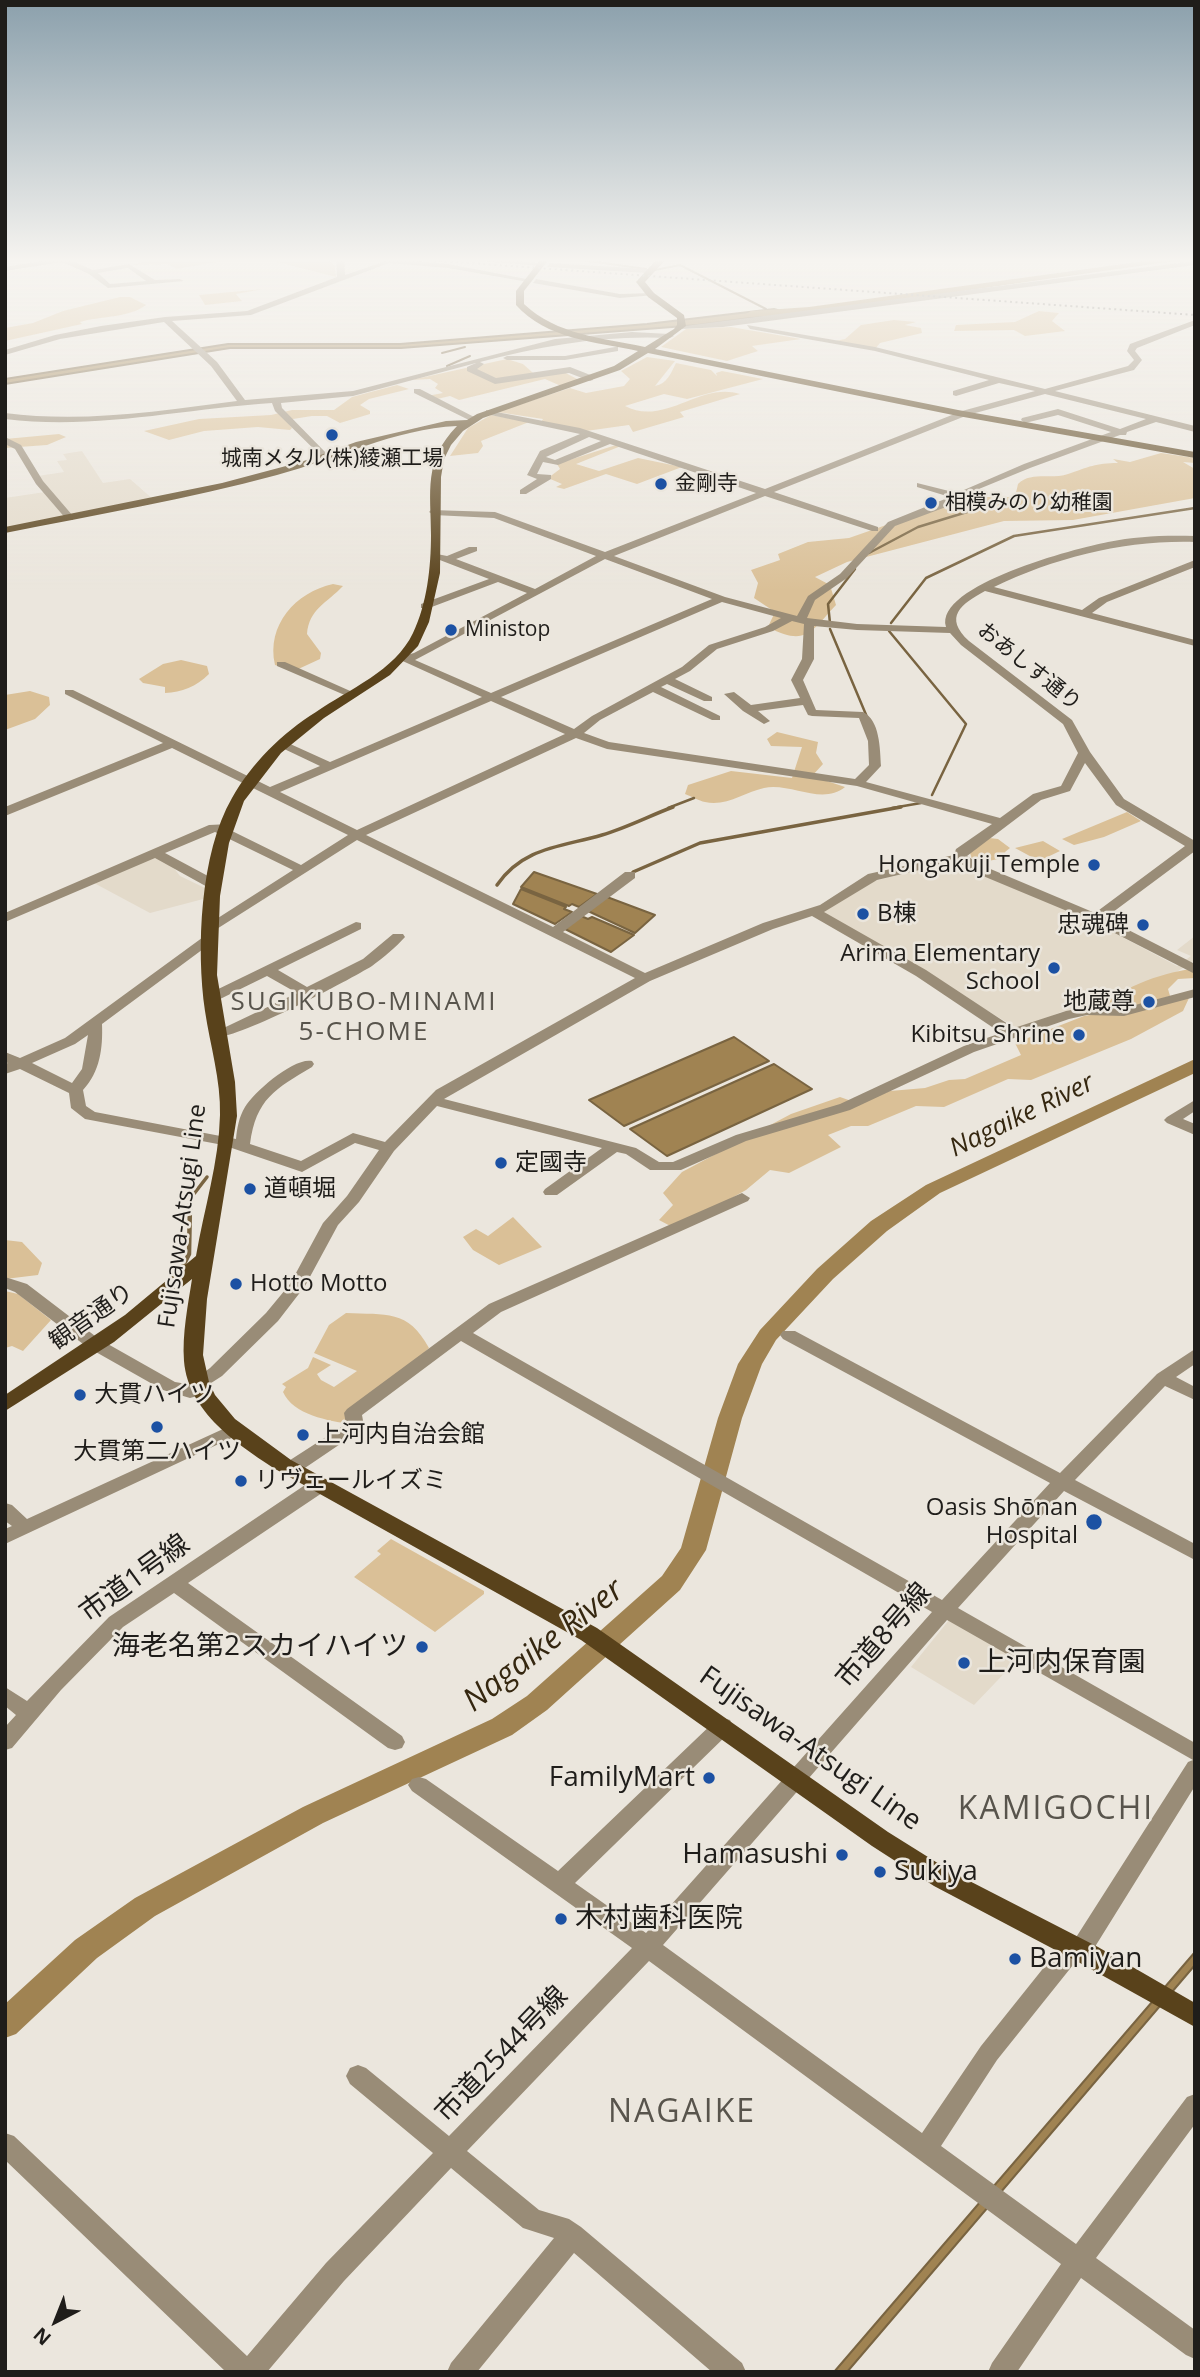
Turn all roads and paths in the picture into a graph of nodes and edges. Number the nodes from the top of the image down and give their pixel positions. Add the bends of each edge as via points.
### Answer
1 (216, 370) edge
2 (446, 370) edge
3 (472, 370) edge
4 (612, 370) edge
5 (748, 370) edge
6 (958, 370) edge
7 (1124, 370) edge
8 (590, 378) junction
9 (999, 380) junction
10 (417, 391) dead end
11 (1048, 392) junction
12 (956, 393) dead end
13 (276, 401) junction
14 (243, 403) junction
15 (985, 408) junction
16 (489, 412) junction
17 (965, 413) junction
18 (157, 414) junction
19 (5, 416) edge
20 (1154, 419) junction
21 (1025, 420) junction
22 (470, 421) junction
23 (165, 422) dead end
24 (1195, 429) edge
25 (1054, 430) junction
26 (1124, 433) junction
27 (588, 434) junction
28 (5, 440) edge
29 (1103, 440) junction
30 (609, 442) junction
31 (1195, 455) edge
32 (325, 457) junction
33 (539, 458) junction
34 (555, 463) junction
35 (543, 478) junction
36 (920, 485) dead end
37 (523, 492) dead end
38 (762, 493) junction
39 (958, 497) junction
40 (434, 512) junction
41 (69, 518) junction
42 (875, 529) dead end
43 (5, 530) edge
44 (1195, 538) edge
45 (473, 549) dead end
46 (436, 555) junction
47 (602, 557) junction
48 (450, 558) junction
49 (1195, 564) edge
50 (500, 578) junction
51 (984, 587) junction
52 (536, 593) junction
53 (721, 599) junction
54 (425, 607) junction
55 (1083, 614) junction
56 (800, 620) junction
57 (952, 630) junction
58 (1195, 643) edge
59 (402, 658) junction
60 (281, 664) dead end
61 (666, 679) junction
62 (652, 687) junction
63 (69, 692) dead end
64 (351, 694) junction
65 (730, 694) dead end
66 (491, 696) junction
67 (708, 699) dead end
68 (806, 701) junction
69 (747, 709) junction
70 (716, 718) dead end
71 (764, 721) dead end
72 (575, 734) junction
73 (174, 743) junction
74 (284, 744) junction
75 (1084, 753) junction
76 (764, 756) dead end
77 (329, 766) junction
78 (751, 768) junction
79 (250, 781) junction
80 (858, 783) junction
81 (272, 792) junction
82 (5, 812) edge
83 (1003, 823) junction
84 (222, 828) junction
85 (358, 834) junction
86 (1194, 846) edge
87 (157, 854) junction
88 (960, 857) junction
89 (303, 870) junction
90 (630, 875) dead end
91 (216, 886) junction
92 (814, 912) junction
93 (5, 918) edge
94 (1096, 918) junction
95 (356, 926) dead end
96 (555, 932) junction
97 (212, 933) junction
98 (398, 937) dead end
99 (1195, 970) edge
100 (269, 971) junction
101 (645, 978) junction
102 (307, 993) junction
103 (1195, 993) edge
104 (211, 998) junction
105 (95, 1024) junction
106 (218, 1034) junction
107 (1013, 1034) junction
108 (5, 1056) edge
109 (307, 1064) dead end
110 (12, 1067) edge
111 (74, 1090) junction
112 (432, 1100) junction
113 (1195, 1104) edge
114 (1195, 1130) edge
115 (226, 1141) junction
116 (614, 1147) junction
117 (242, 1148) junction
118 (388, 1148) junction
119 (551, 1192) dead end
120 (742, 1198) dead end
121 (201, 1260) junction
122 (5, 1282) edge
123 (460, 1333) junction
124 (789, 1335) dead end
125 (98, 1346) junction
126 (1195, 1355) edge
127 (1163, 1378) junction
128 (201, 1386) junction
129 (1195, 1394) edge
130 (5, 1404) edge
131 (234, 1430) junction
132 (290, 1469) junction
133 (1062, 1482) junction
134 (318, 1486) junction
135 (5, 1510) edge
136 (26, 1528) junction
137 (5, 1537) edge
138 (1195, 1553) edge
139 (174, 1583) junction
140 (945, 1609) junction
141 (5, 1695) edge
142 (28, 1713) junction
143 (723, 1727) junction
144 (5, 1742) edge
145 (395, 1742) dead end
146 (1195, 1753) edge
147 (1195, 1768) edge
148 (795, 1779) junction
149 (419, 1785) dead end
150 (558, 1885) junction
151 (648, 1947) junction
152 (1077, 1949) junction
153 (1195, 2016) edge
154 (358, 2076) dead end
155 (1195, 2105) edge
156 (5, 2144) edge
157 (925, 2150) junction
158 (450, 2151) junction
159 (572, 2236) junction
160 (1078, 2261) junction
161 (1195, 2346) edge
162 (248, 2372) edge
163 (460, 2372) edge
164 (733, 2372) edge
165 (1000, 2372) edge

1 - 14 street
2 - 13 street via 338,397
3 - 8 street via 495,381 570,370
4 - 8 main road, Fujisawa-Atsugi Line
5 - 17 main road
6 - 9 street
7 - 11 street
8 - 16 main road, Fujisawa-Atsugi Line
9 - 11 street
9 - 12 street
10 - 22 street
11 - 15 street
11 - 20 street
13 - 14 street
13 - 32 street via 278,410
14 - 18 street
15 - 17 street
15 - 21 street
16 - 22 main road, Fujisawa-Atsugi Line
16 - 27 street
17 - 25 main road
17 - 38 street
18 - 19 street via 58,423
18 - 23 street
20 - 24 street
20 - 26 street
21 - 25 street
21 - 26 street via 1058,412
22 - 32 main road via 360,444
22 - 40 main road, Fujisawa-Atsugi Line via 453,438 436,468
25 - 29 main road
26 - 29 street
27 - 30 street
27 - 33 street
28 - 41 street via 18,447
29 - 31 main road
29 - 39 street via 1027,466
30 - 34 street
30 - 38 street
32 - 41 main road via 223,486
33 - 34 street
33 - 35 street via 532,475
34 - 35 street via 559,468
35 - 37 street
36 - 39 street
38 - 42 street
38 - 47 street
39 - 56 street via 891,524 848,573 814,592
40 - 46 main road, Fujisawa-Atsugi Line
40 - 47 street via 489,513
41 - 43 main road
44 - 51 street, おあしす通り via 1108,545
45 - 48 street
46 - 48 street
46 - 54 main road, Fujisawa-Atsugi Line
47 - 52 street
47 - 53 street
48 - 50 street
49 - 55 street via 1103,600
50 - 52 street
50 - 54 street
51 - 55 street
51 - 57 street, おあしす通り via 967,595 952,611
52 - 59 street via 417,656
53 - 56 street
53 - 66 street
54 - 59 main road, Fujisawa-Atsugi Line via 420,630
55 - 58 street
56 - 57 street
56 - 61 street via 713,646
56 - 68 street via 808,659 797,680
57 - 75 street, おあしす通り via 1068,722
59 - 64 main road, Fujisawa-Atsugi Line
59 - 66 street
60 - 64 street
61 - 62 street
61 - 67 street
62 - 70 street
62 - 72 street
63 - 73 street
64 - 74 main road, Fujisawa-Atsugi Line
65 - 69 street
66 - 72 street
66 - 77 street
68 - 69 street
68 - 80 street via 812,713 863,716 874,741 874,766
69 - 71 street
72 - 78 street via 650,754
72 - 85 street
73 - 79 street
73 - 82 street
74 - 77 street
74 - 79 main road, Fujisawa-Atsugi Line
75 - 83 street via 1066,788 1037,797
75 - 86 street, おあしす通り via 1120,802
76 - 78 street
77 - 81 street
78 - 80 street
79 - 81 street
79 - 84 main road, Fujisawa-Atsugi Line
80 - 83 street
81 - 85 street
83 - 88 street
84 - 87 street
84 - 89 street
84 - 91 main road, Fujisawa-Atsugi Line
85 - 89 street
85 - 96 street
86 - 94 street
87 - 91 street
87 - 93 street
88 - 92 street via 873,877 857,884 838,902
88 - 94 street
89 - 97 street
90 - 96 street
91 - 97 main road, Fujisawa-Atsugi Line
92 - 101 street via 768,926
92 - 107 street via 921,973
94 - 99 street
95 - 100 street
96 - 101 street
97 - 104 main road, Fujisawa-Atsugi Line
97 - 105 street
98 - 102 street via 368,962
100 - 102 street
100 - 104 street
101 - 112 street
102 - 106 street
103 - 107 street via 1124,1012 1066,1015
104 - 106 main road, Fujisawa-Atsugi Line
105 - 110 street via 54,1050
105 - 111 street via 96,1047
106 - 115 main road, Fujisawa-Atsugi Line via 228,1101
107 - 116 street via 969,1049 845,1107 741,1138 675,1167 656,1167 631,1151
108 - 110 street
109 - 117 street via 251,1109
110 - 111 street
111 - 115 street via 79,1108 90,1116
112 - 116 street
112 - 118 street
113 - 114 street via 1172,1120
115 - 117 street
115 - 121 main road, Fujisawa-Atsugi Line
116 - 119 street
117 - 118 street via 302,1167 353,1138
118 - 128 street via 331,1223 297,1286
120 - 123 street via 512,1299
121 - 125 main road, 観音通り
121 - 128 main road, Fujisawa-Atsugi Line via 194,1366
122 - 125 street via 34,1296
123 - 132 street via 353,1413 355,1426
123 - 140 street
124 - 133 street
125 - 128 street via 169,1386 190,1392
125 - 130 main road, 観音通り
126 - 127 street, 市道8号線
127 - 129 street
127 - 133 street, 市道8号線
128 - 131 main road, Fujisawa-Atsugi Line via 208,1402
131 - 132 main road, Fujisawa-Atsugi Line
131 - 136 street
132 - 134 main road, Fujisawa-Atsugi Line
133 - 138 street
133 - 140 street, 市道8号線
134 - 139 street, 市道1号線
134 - 143 main road, Fujisawa-Atsugi Line via 589,1634
135 - 136 street
136 - 137 street
139 - 142 street, 市道1号線 via 116,1622
139 - 145 street
140 - 146 street
140 - 148 street, 市道8号線
141 - 142 street
142 - 144 street, 市道1号線
143 - 148 main road, Fujisawa-Atsugi Line
143 - 150 street
147 - 152 street
148 - 151 street, 市道2544号線
148 - 152 main road, Fujisawa-Atsugi Line via 943,1879
149 - 150 street
150 - 151 street
151 - 157 street
151 - 158 street, 市道2544号線
152 - 153 main road, Fujisawa-Atsugi Line
152 - 157 street via 989,2053
154 - 158 street
155 - 160 street
156 - 162 street
157 - 160 street
158 - 159 street via 532,2220 560,2227
158 - 162 street, 市道2544号線 via 319,2289
159 - 163 street
159 - 164 street
160 - 161 street
160 - 165 street

